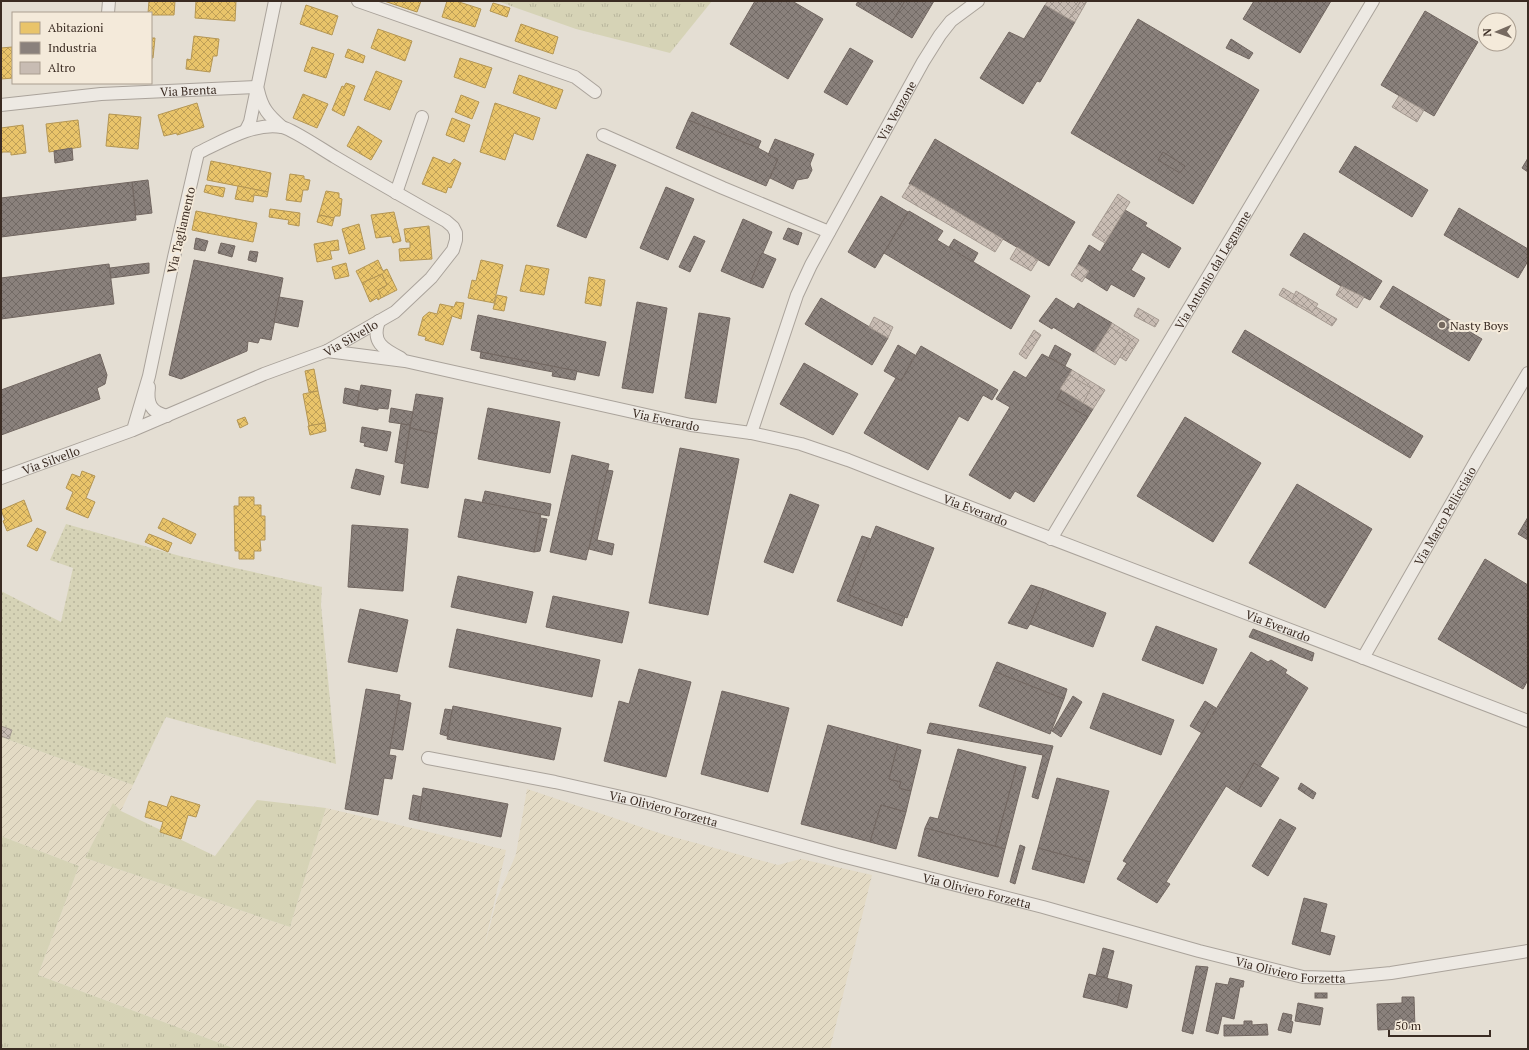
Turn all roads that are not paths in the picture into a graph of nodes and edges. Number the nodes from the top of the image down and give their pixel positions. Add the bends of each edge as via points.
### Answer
1 (109, 1) edge
2 (275, 1) edge
3 (358, 1) edge
4 (978, 1) edge
5 (1373, 1) edge
6 (108, 12) edge
7 (257, 86) junction
8 (102, 88) edge
9 (595, 92) dead end
10 (1, 105) edge
11 (422, 117) dead end
12 (282, 127) junction
13 (264, 128) joint
14 (246, 130) junction
15 (603, 135) dead end
16 (396, 193) junction
17 (829, 232) junction
18 (379, 321) junction
19 (327, 351) junction
20 (405, 361) junction
21 (1528, 373) edge
22 (149, 376) junction
23 (167, 416) junction
24 (133, 430) junction
25 (751, 433) junction
26 (1, 478) edge
27 (1051, 538) junction
28 (1363, 658) junction
29 (1528, 721) edge
30 (428, 758) dead end
31 (1528, 951) edge

1 - 6 street
2 - 7 street
3 - 9 street via 575,76
4 - 17 street, Via Venzone via 951,21 940,35
5 - 27 street, Via Antonio dal Legname
7 - 8 street, Via Brenta
7 - 12 street via 261,103
7 - 14 street
8 - 10 street, Via Brenta
11 - 16 street
12 - 13 street, Via Silvello
12 - 16 street, Via Silvello
13 - 14 street, Via Tagliamento
14 - 22 street, Via Tagliamento via 198,153
15 - 17 street
16 - 18 street, Via Silvello via 446,221 453,227 456,240 453,250 431,278 395,312
17 - 25 street, Via Venzone via 797,294
18 - 19 street, Via Silvello
18 - 20 street, Via Everardo via 376,337 379,343
19 - 20 street, Via Everardo
19 - 23 street, Via Silvello via 264,374
20 - 25 street, Via Everardo via 691,425
21 - 28 street, Via Marco Pellicciaio
22 - 23 street, Via Tagliamento via 149,403 157,412
22 - 24 street, Via Tagliamento
23 - 24 street, Via Silvello
24 - 26 street, Via Silvello
25 - 27 street, Via Everardo via 801,444 848,460
27 - 28 street, Via Everardo
28 - 29 street, Via Everardo
30 - 31 street, Via Oliviero Forzetta via 648,803 1304,977 1339,978 1391,973

